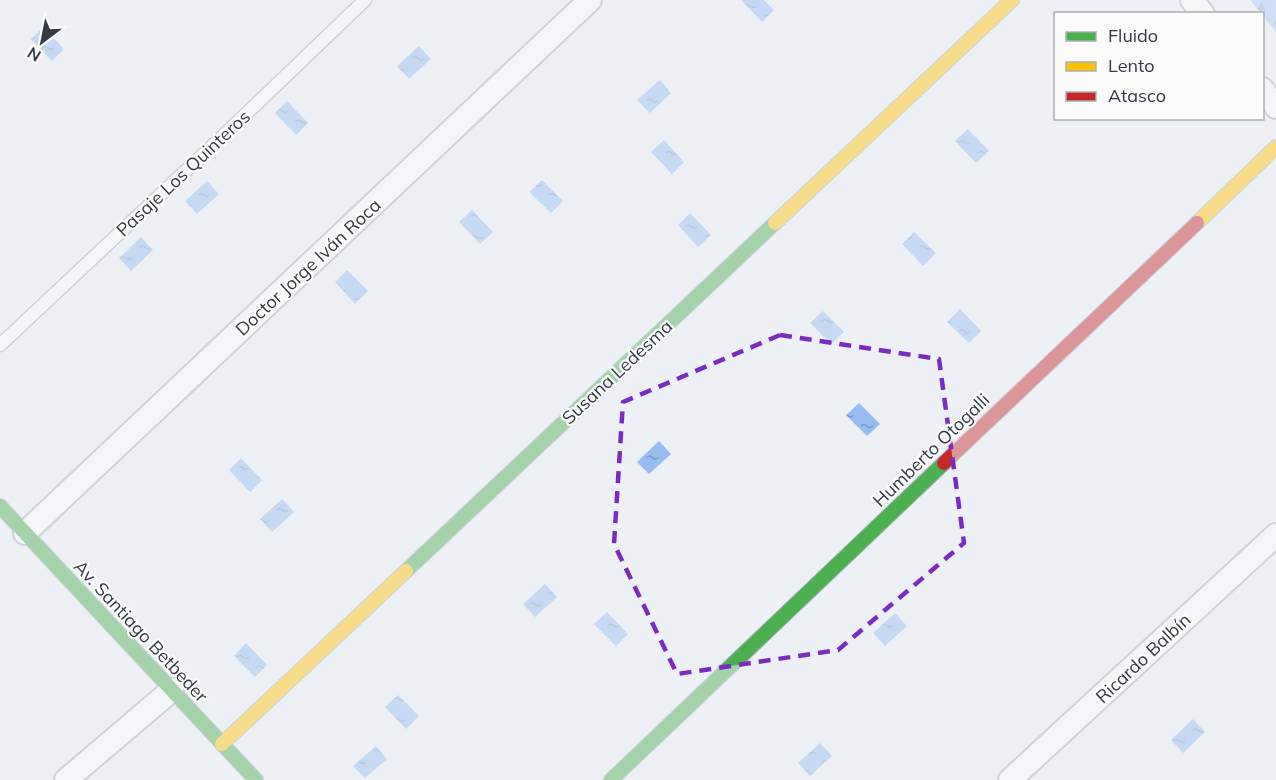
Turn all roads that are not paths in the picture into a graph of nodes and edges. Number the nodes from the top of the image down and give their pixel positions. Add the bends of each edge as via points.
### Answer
1 (365, 0) edge
2 (590, 0) edge
3 (1012, 0) edge
4 (1192, 0) edge
5 (1201, 12) edge
6 (1264, 90) edge
7 (1276, 106) edge
8 (1276, 147) edge
9 (0, 345) edge
10 (0, 506) edge
11 (25, 533) junction
12 (1276, 535) edge
13 (172, 690) junction
14 (222, 744) junction
15 (66, 780) edge
16 (256, 780) edge
17 (611, 780) edge
18 (1010, 780) edge

1 - 9 lane, Pasaje Los Quinteros
2 - 11 street, Doctor Jorge Iván Roca
3 - 14 street, Susana Ledesma
4 - 5 street
6 - 7 street
8 - 17 street, Humberto Otogalli
10 - 11 street, Av. Santiago Betbeder
11 - 13 street, Av. Santiago Betbeder
12 - 18 street, Ricardo Balbín
13 - 14 street, Av. Santiago Betbeder
13 - 15 street
14 - 16 street, Av. Santiago Betbeder

